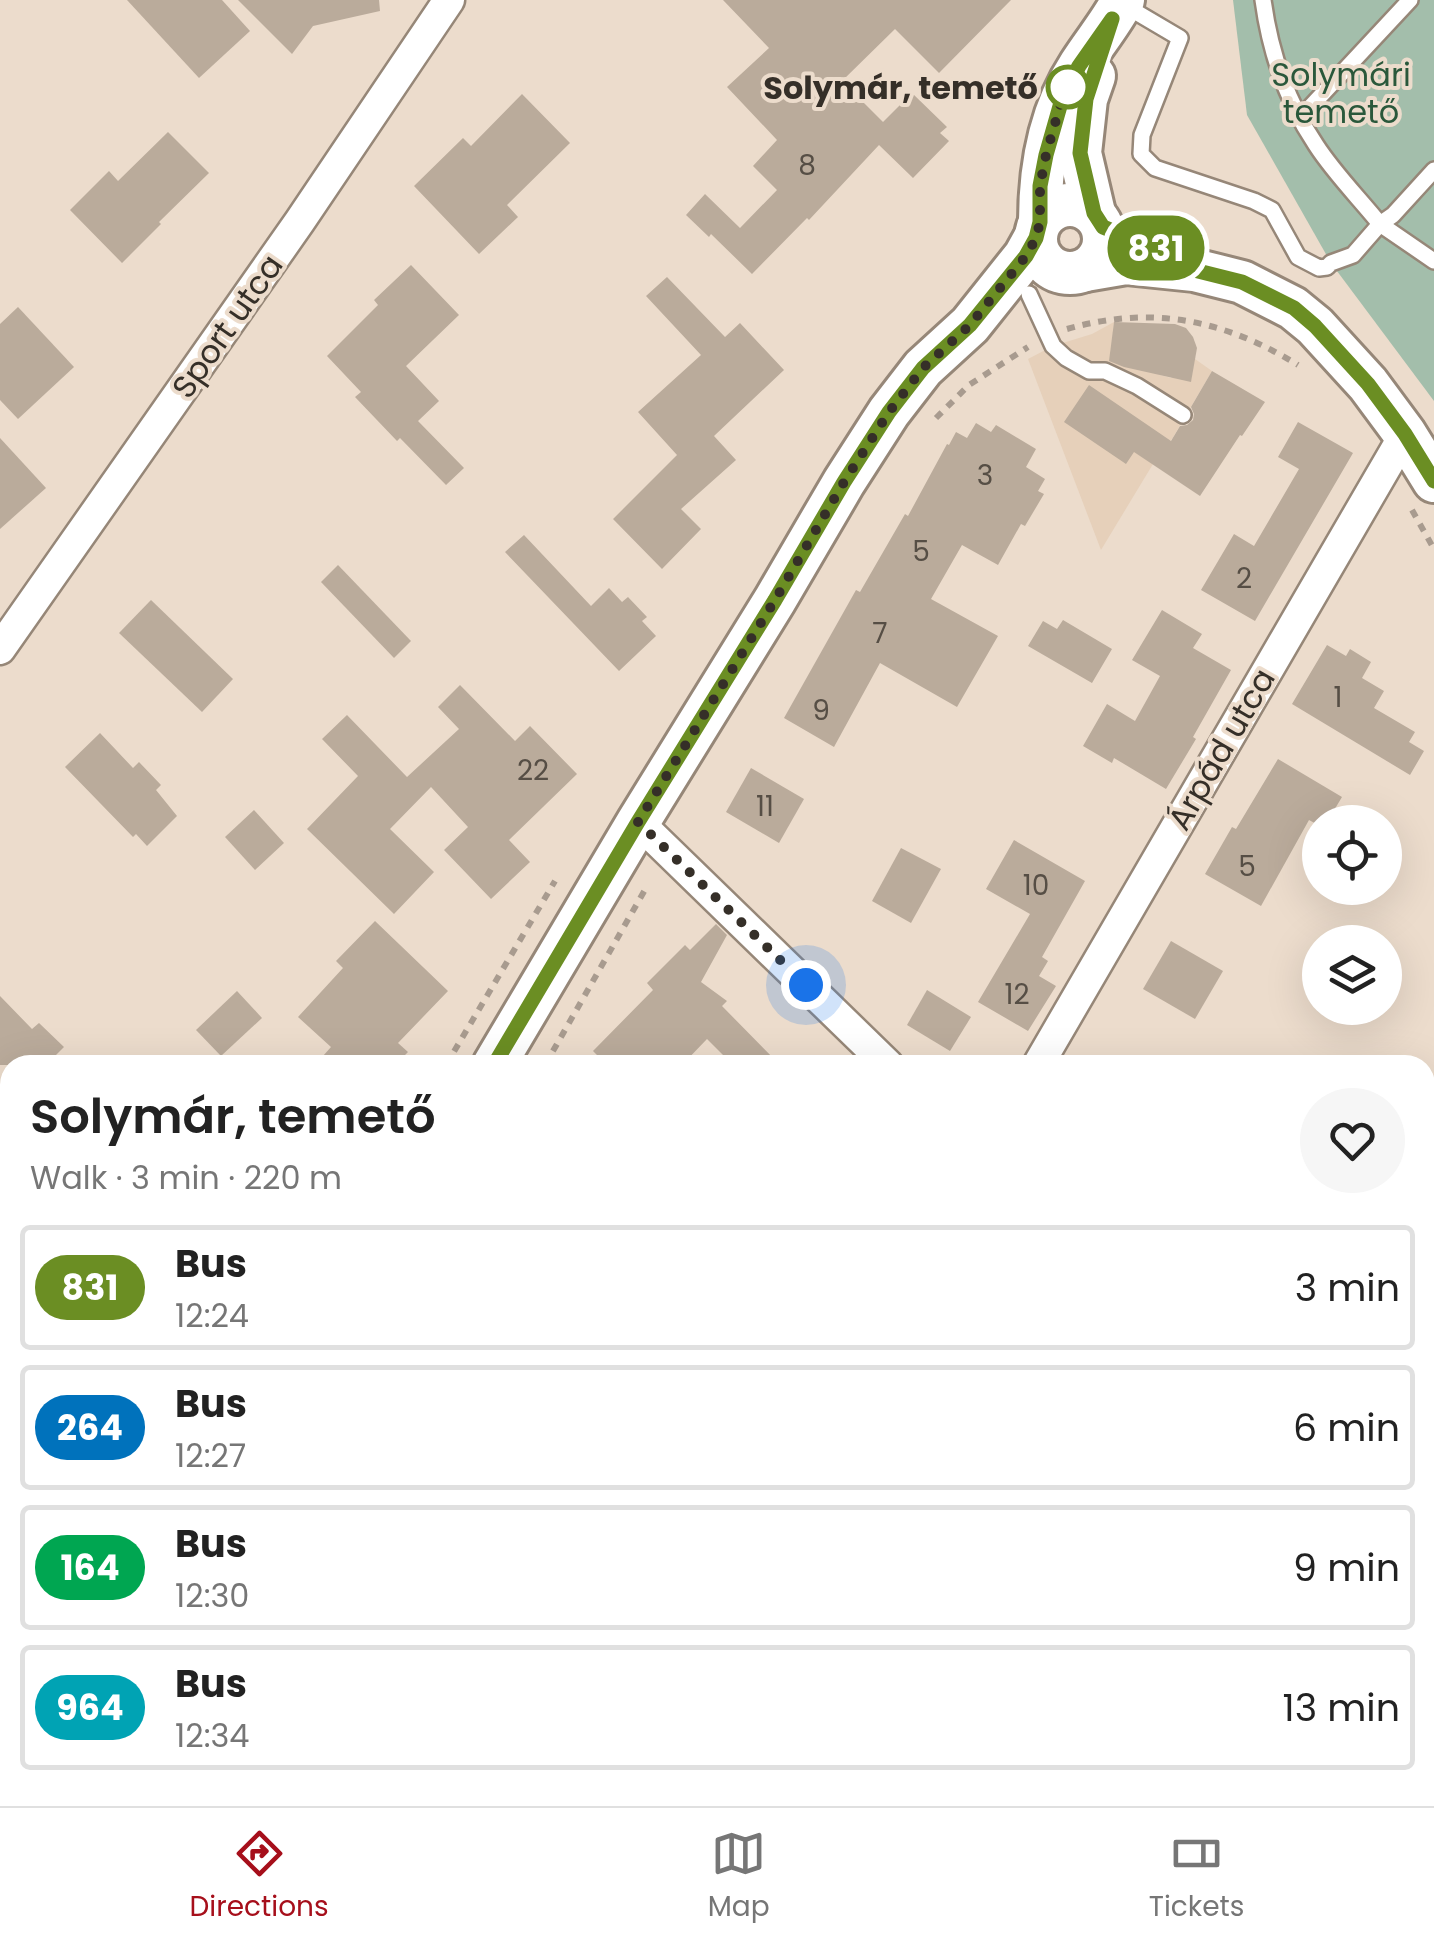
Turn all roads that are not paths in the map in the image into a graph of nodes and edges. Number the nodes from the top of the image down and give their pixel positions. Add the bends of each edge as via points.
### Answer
1 (449, 0) edge
2 (1263, 0) edge
3 (1410, 0) edge
4 (1119, 8) edge
5 (1300, 118) junction
6 (1434, 170) edge
7 (1098, 220) junction
8 (1380, 224) junction
9 (1038, 230) junction
10 (1434, 260) edge
11 (1194, 270) junction
12 (1076, 272) junction
13 (1029, 294) junction
14 (970, 325) junction
15 (1183, 415) dead end
16 (1396, 449) junction
17 (1434, 481) edge
18 (0, 648) edge
19 (653, 836) junction
20 (501, 1055) edge
21 (878, 1055) edge
22 (1044, 1055) edge

1 - 18 street, Sport utca
2 - 5 lane via 1282,82
3 - 5 lane
4 - 7 main road via 1086,99 1080,153
4 - 8 lane via 1180,38 1142,135 1141,154 1154,168 1272,210 1298,258 1319,268 1353,255
4 - 9 main road via 1062,99 1042,170
5 - 8 lane
6 - 8 lane
7 - 9 main road via 1080,205 1065,204 1050,210
7 - 11 main road
7 - 12 main road via 1104,244 1098,260
8 - 10 lane
9 - 12 main road via 1039,255 1051,268
9 - 14 main road via 1026,256
11 - 12 main road via 1126,263
11 - 16 main road via 1242,282 1315,326 1368,384
12 - 13 main road
13 - 14 main road
13 - 15 lane via 1053,346 1066,358 1137,386
14 - 19 main road via 923,368 844,482
16 - 17 main road
16 - 22 street, Árpád utca
19 - 20 main road
19 - 21 street

